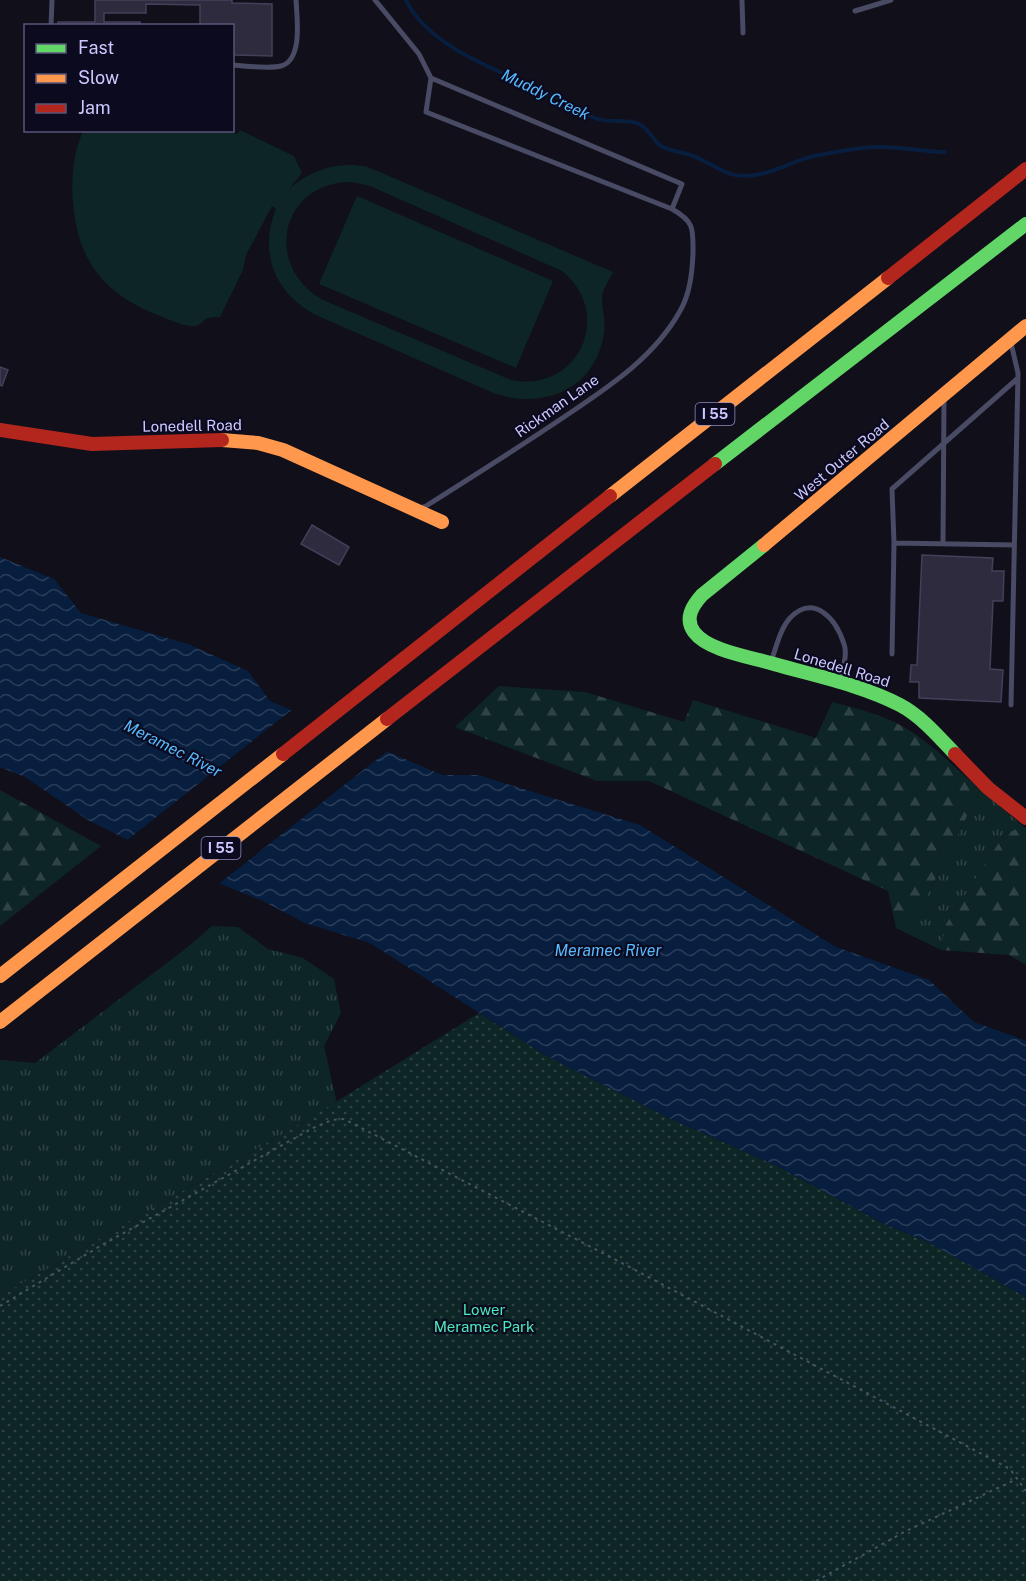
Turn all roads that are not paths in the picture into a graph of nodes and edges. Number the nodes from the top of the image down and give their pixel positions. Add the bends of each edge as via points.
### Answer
1 (52, 0) edge
2 (296, 0) edge
3 (375, 0) edge
4 (742, 0) edge
5 (891, 0) edge
6 (855, 11) dead end
7 (51, 24) edge
8 (743, 33) dead end
9 (234, 65) edge
10 (431, 78) junction
11 (1026, 169) edge
12 (672, 209) junction
13 (1026, 224) edge
14 (1026, 326) edge
15 (1011, 339) junction
16 (1017, 379) junction
17 (944, 395) junction
18 (0, 430) edge
19 (944, 444) junction
20 (415, 509) junction
21 (442, 522) dead end
22 (894, 543) junction
23 (943, 544) junction
24 (1014, 545) junction
25 (689, 622) joint
26 (892, 654) dead end
27 (770, 663) junction
28 (839, 683) junction
29 (1011, 705) dead end
30 (1026, 818) edge
31 (0, 976) edge
32 (0, 1022) edge

1 - 7 lane
2 - 9 lane via 298,43 289,62 280,66
3 - 10 lane via 419,54
4 - 8 lane
5 - 6 lane
10 - 12 lane via 426,111
10 - 12 lane via 682,184
11 - 31 main road, I 55
12 - 20 lane, Rickman Lane via 686,217 693,228 693,261 688,294 664,336 645,357 594,396 426,506
13 - 32 main road, I 55
14 - 15 main road, West Outer Road
15 - 16 lane
15 - 17 main road, West Outer Road
16 - 19 lane
16 - 24 lane
17 - 19 lane
17 - 25 main road, West Outer Road via 702,595 691,607
18 - 20 main road, Lonedell Road via 92,444 258,442
19 - 22 lane via 892,489
19 - 23 lane
20 - 21 main road, Lonedell Road
22 - 23 lane
22 - 26 lane
23 - 24 lane
24 - 29 lane
25 - 27 main road, Lonedell Road via 698,637 709,644
27 - 28 main road, Lonedell Road
27 - 28 lane via 789,619 814,607 826,613 845,646
28 - 30 main road, Lonedell Road via 876,694 908,710 996,795

